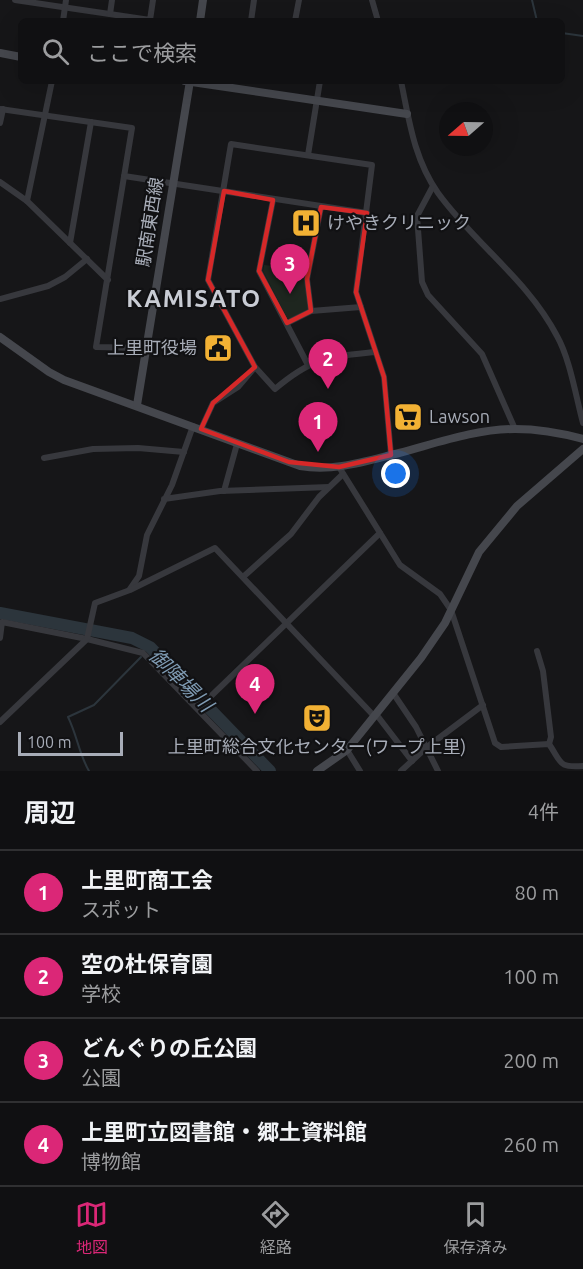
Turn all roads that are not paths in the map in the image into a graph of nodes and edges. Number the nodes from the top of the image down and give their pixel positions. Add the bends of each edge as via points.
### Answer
1 (15, 0) edge
2 (66, 0) edge
3 (112, 0) edge
4 (153, 0) edge
5 (203, 0) edge
6 (254, 0) edge
7 (299, 0) edge
8 (372, 0) edge
9 (65, 8) junction
10 (110, 14) junction
11 (63, 18) edge
12 (137, 18) edge
13 (150, 18) edge
14 (200, 18) edge
15 (251, 18) edge
16 (296, 18) edge
17 (377, 18) edge
18 (0, 53) edge
19 (18, 56) edge
20 (51, 84) edge
21 (188, 84) edge
22 (208, 84) edge
23 (320, 84) edge
24 (402, 84) edge
25 (317, 100) junction
26 (1, 109) edge
27 (407, 114) junction
28 (45, 115) junction
29 (90, 122) junction
30 (0, 123) edge
31 (308, 155) junction
32 (124, 176) junction
33 (0, 182) edge
34 (174, 184) junction
35 (434, 186) junction
36 (224, 191) junction
37 (273, 200) junction
38 (27, 201) junction
39 (321, 207) junction
40 (367, 213) junction
41 (70, 243) junction
42 (87, 259) junction
43 (108, 280) junction
44 (0, 299) edge
45 (361, 307) junction
46 (311, 311) junction
47 (287, 323) junction
48 (0, 337) edge
49 (146, 348) junction
50 (375, 352) junction
51 (308, 365) junction
52 (255, 367) junction
53 (137, 405) junction
54 (583, 423) edge
55 (197, 428) junction
56 (515, 429) junction
57 (583, 439) edge
58 (237, 444) junction
59 (583, 449) edge
60 (184, 452) junction
61 (391, 455) junction
62 (44, 458) dead end
63 (341, 470) junction
64 (329, 487) junction
65 (224, 491) junction
66 (164, 499) junction
67 (380, 533) junction
68 (243, 578) junction
69 (130, 590) junction
70 (451, 610) junction
71 (286, 623) junction
72 (0, 638) edge
73 (87, 638) junction
74 (537, 651) dead end
75 (393, 693) junction
76 (208, 699) dead end
77 (483, 705) junction
78 (375, 715) junction
79 (0, 722) edge
80 (549, 744) junction
81 (428, 747) junction
82 (347, 750) junction
83 (412, 761) junction
84 (583, 766) edge
85 (562, 768) edge
86 (576, 769) edge
87 (257, 771) edge
88 (317, 771) edge
89 (360, 771) edge
90 (401, 771) edge
91 (438, 771) edge

1 - 9 street
2 - 9 street
3 - 10 street
4 - 13 street
5 - 14 street
6 - 15 street
7 - 16 street
8 - 17 street
9 - 10 street
9 - 11 street
10 - 12 street
18 - 19 street
20 - 28 street
21 - 34 street, 駅南東西線
22 - 25 street
23 - 25 street
24 - 27 street
25 - 27 street
25 - 31 street
26 - 28 street
26 - 30 street
27 - 35 street via 414,145
28 - 29 street
28 - 38 street
29 - 32 street via 132,128
29 - 41 street
31 - 36 street via 231,144
31 - 40 street via 372,165
32 - 34 street
32 - 43 street
33 - 38 street
34 - 36 street
34 - 49 street, 駅南東西線
35 - 54 street via 527,293 558,336
35 - 56 street via 417,216 422,282 428,295 482,354
36 - 37 street
36 - 52 street via 208,280
37 - 39 street
37 - 47 street via 259,272
38 - 41 street
39 - 40 street
39 - 46 street via 307,279
40 - 45 street via 356,292
41 - 42 street
42 - 43 street
42 - 44 street via 48,286
43 - 49 street via 96,347
45 - 46 street
45 - 50 street
46 - 47 street
47 - 51 street
48 - 53 street via 64,380
49 - 53 street, 駅南東西線
50 - 51 street via 326,358
50 - 61 street via 384,377
51 - 52 street via 275,389
52 - 55 street via 238,387 213,403
53 - 55 street
55 - 58 street
55 - 60 street
56 - 57 street
56 - 61 street via 470,435
58 - 63 street via 300,466
58 - 65 street
59 - 70 street via 517,506 479,552
60 - 62 street via 93,449
60 - 66 street
61 - 63 street
63 - 64 street
63 - 67 street
64 - 65 street
64 - 68 street via 291,534
65 - 66 street
66 - 69 street via 147,534 140,576
67 - 70 street via 400,565 440,594
67 - 71 street
68 - 69 street via 215,548
68 - 71 street
69 - 73 street via 95,603
70 - 75 street
70 - 77 street
71 - 76 street
71 - 78 street
72 - 73 street via 2,622
73 - 79 street
73 - 87 street via 143,653
74 - 80 street via 543,671
75 - 78 street
75 - 81 street
77 - 80 street via 492,739 501,747
77 - 81 street
78 - 82 street
78 - 83 street
80 - 85 street
81 - 83 street
81 - 91 street
82 - 88 street
82 - 89 street
83 - 90 street
84 - 86 street
85 - 86 street

